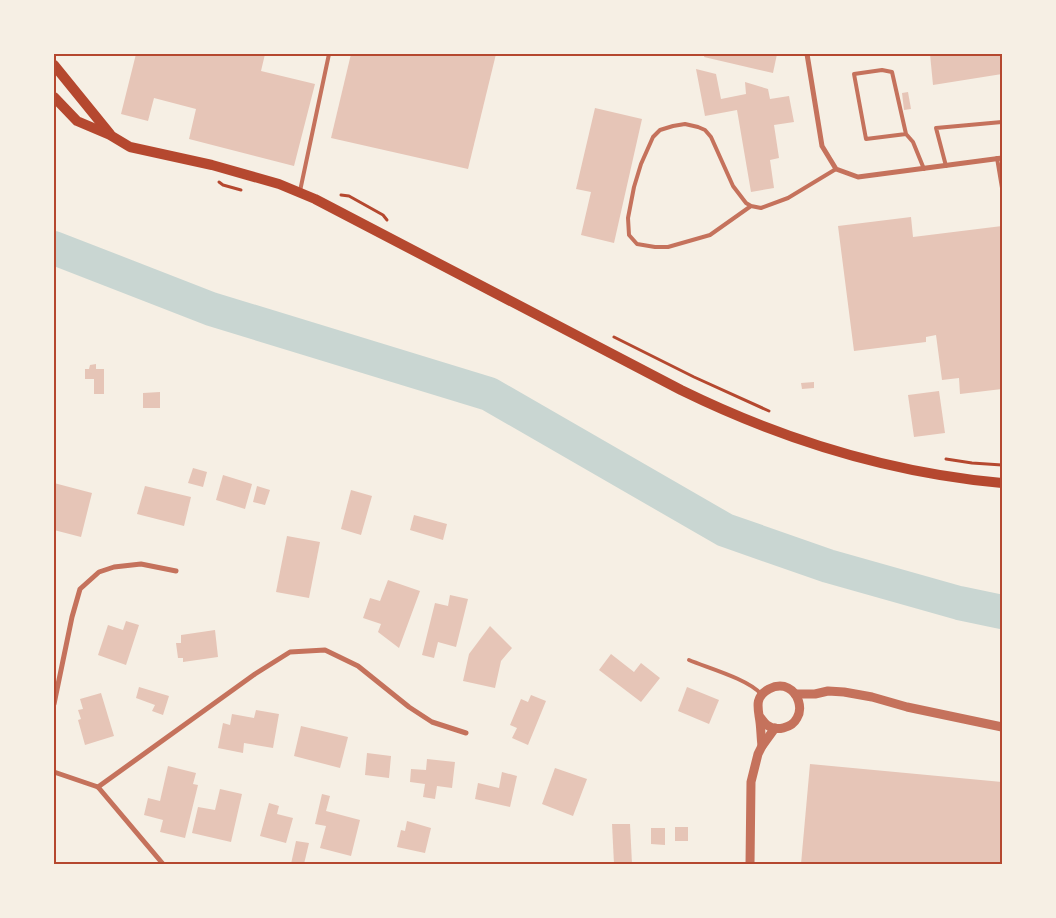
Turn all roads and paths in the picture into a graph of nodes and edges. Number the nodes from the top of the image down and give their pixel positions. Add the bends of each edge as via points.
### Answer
1 (329, 54) edge
2 (807, 54) edge
3 (54, 65) edge
4 (54, 97) edge
5 (1002, 122) edge
6 (906, 134) junction
7 (110, 135) junction
8 (1000, 158) edge
9 (946, 166) junction
10 (836, 169) junction
11 (924, 169) junction
12 (1002, 188) edge
13 (300, 193) junction
14 (333, 195) dead end
15 (751, 206) junction
16 (391, 224) dead end
17 (614, 337) dead end
18 (774, 413) dead end
19 (943, 459) dead end
20 (1002, 465) edge
21 (1002, 483) edge
22 (176, 572) dead end
23 (689, 660) dead end
24 (761, 694) junction
25 (795, 694) junction
26 (814, 694) junction
27 (54, 700) edge
28 (799, 709) junction
29 (759, 716) junction
30 (1002, 727) edge
31 (775, 728) junction
32 (466, 733) dead end
33 (762, 746) junction
34 (54, 772) edge
35 (98, 786) junction
36 (163, 864) edge
37 (750, 864) edge

1 - 13 lane
2 - 10 street via 822,146
3 - 7 main road
4 - 7 main road via 77,121
5 - 9 lane via 936,128
6 - 6 lane via 892,72 882,70 854,74 866,138
6 - 11 lane via 913,142
7 - 13 main road via 130,147 212,165
8 - 9 street
8 - 12 lane
9 - 11 street
10 - 11 street via 858,178
10 - 15 lane via 788,198 761,208
13 - 21 main road via 681,390 739,416 814,445 878,462 942,476
14 - 16 path via 349,196 383,215
15 - 15 lane via 733,186 711,136 698,127 673,126 660,130 646,152 634,187 628,218 629,235 637,244 668,247 710,235
17 - 18 path
19 - 20 path
22 - 27 street via 141,564 114,567 99,572 80,589
23 - 24 lane via 745,682
24 - 25 street via 774,686 785,687
24 - 29 street
25 - 26 street
25 - 28 street
26 - 28 street
26 - 30 street via 828,691 872,697
28 - 31 street via 798,718 792,724
29 - 31 street via 767,726
29 - 33 street
31 - 33 street
32 - 35 street via 432,722 358,666 325,650 290,652
33 - 37 street via 751,782
34 - 35 street
35 - 36 street

